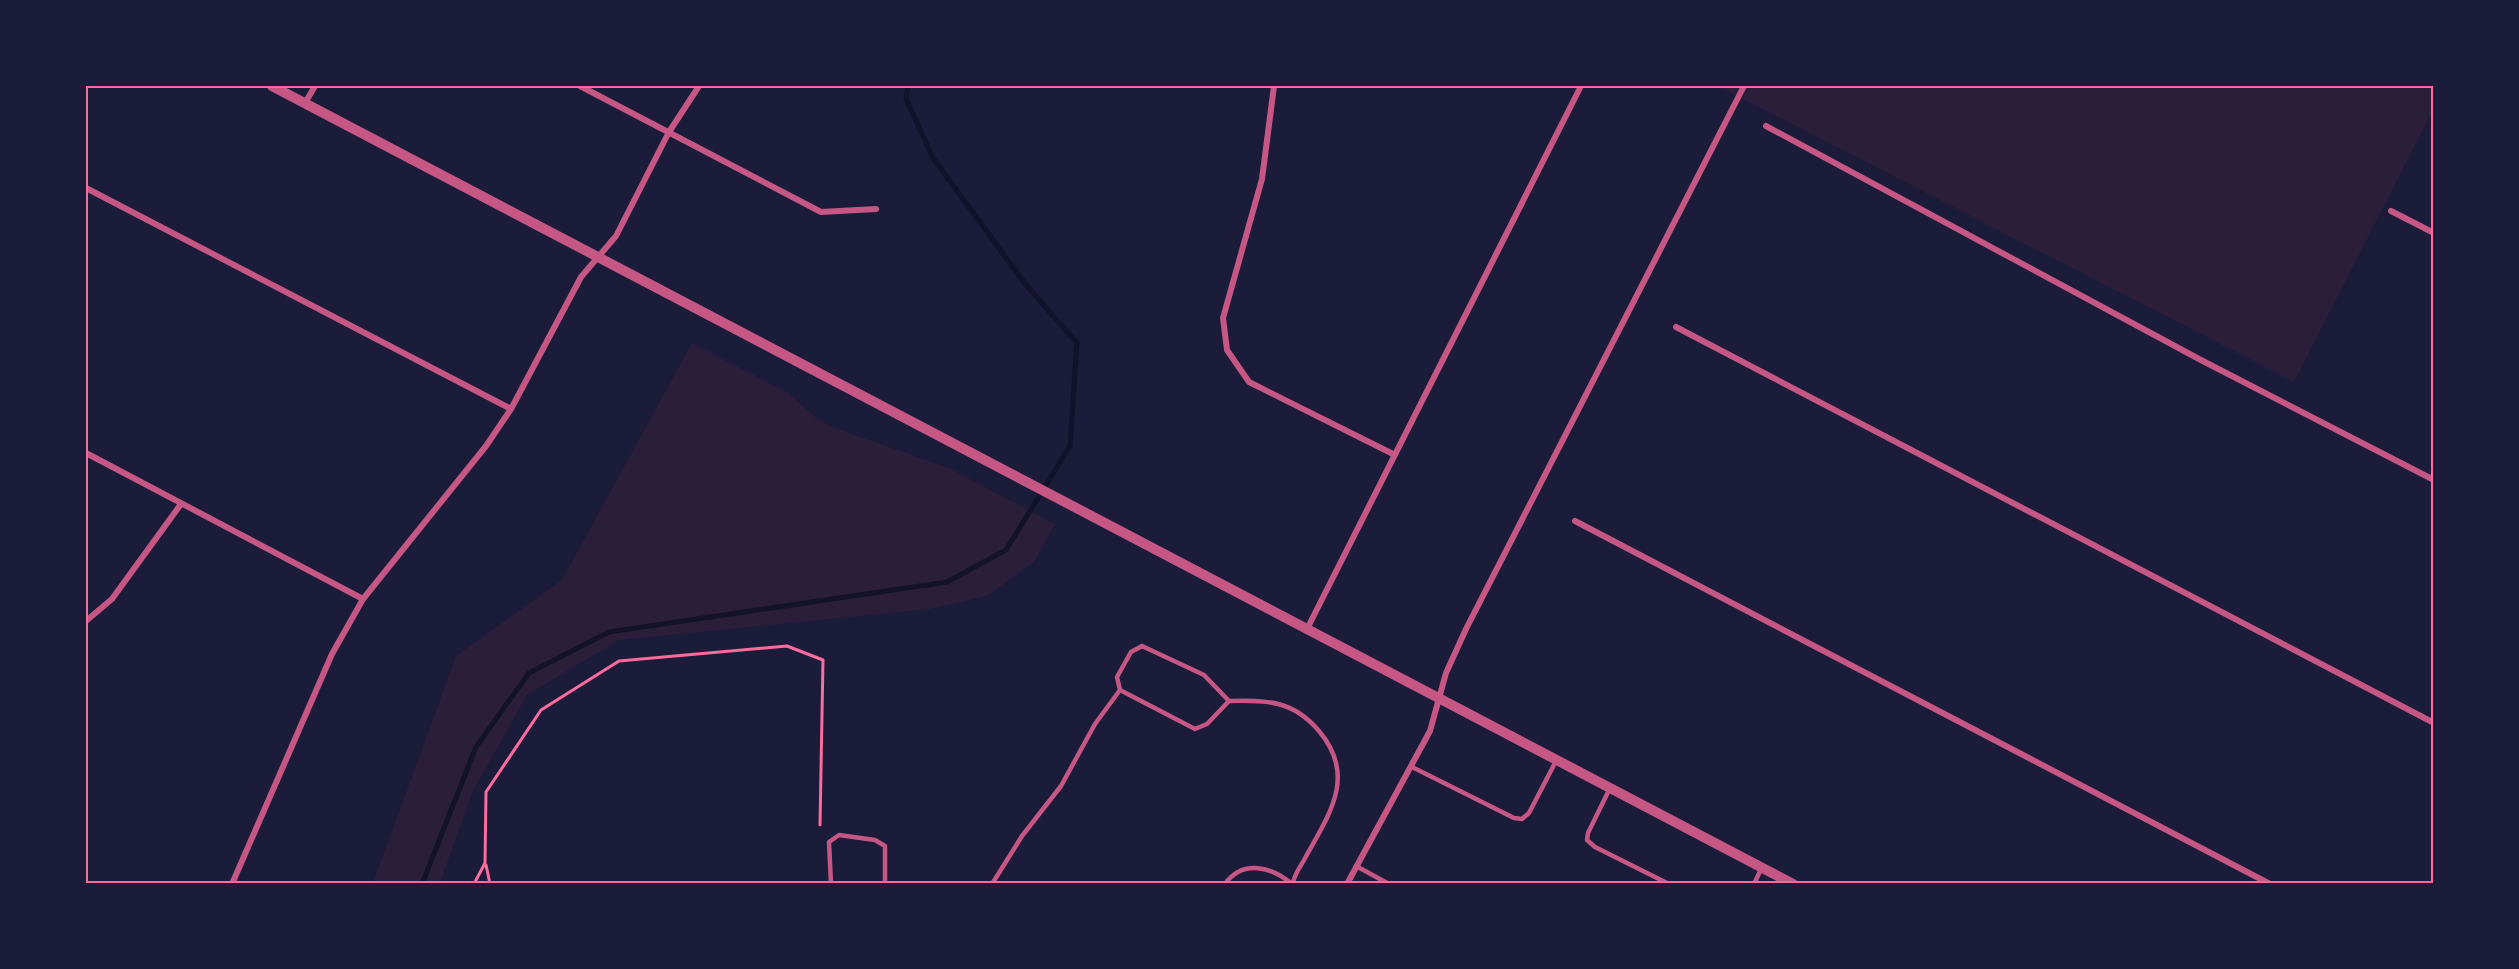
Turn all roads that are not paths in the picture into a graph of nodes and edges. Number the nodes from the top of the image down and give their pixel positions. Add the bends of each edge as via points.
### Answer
1 (272, 86) edge
2 (315, 86) edge
3 (580, 86) edge
4 (699, 86) edge
5 (1275, 86) edge
6 (1581, 86) edge
7 (1744, 86) edge
8 (305, 103) junction
9 (1766, 126) dead end
10 (669, 132) junction
11 (86, 188) edge
12 (876, 209) dead end
13 (2391, 211) dead end
14 (2433, 233) edge
15 (598, 256) junction
16 (1676, 327) dead end
17 (510, 409) junction
18 (86, 453) edge
19 (1395, 455) junction
20 (2433, 480) edge
21 (182, 504) junction
22 (1575, 521) dead end
23 (363, 599) junction
24 (86, 621) edge
25 (1307, 628) junction
26 (1120, 690) junction
27 (1439, 699) junction
28 (1229, 701) junction
29 (2433, 723) edge
30 (1557, 760) junction
31 (1412, 767) junction
32 (1610, 788) junction
33 (1356, 866) junction
34 (1762, 867) junction
35 (1292, 883) edge
36 (232, 884) edge
37 (831, 884) edge
38 (885, 884) edge
39 (992, 884) edge
40 (1225, 884) edge
41 (1347, 884) edge
42 (1389, 884) edge
43 (1669, 884) edge
44 (1754, 884) edge
45 (1793, 884) edge
46 (2270, 884) edge

1 - 8 street
2 - 8 street
3 - 10 street
4 - 10 street
5 - 19 street via 1262,179 1223,318 1227,351 1249,382
6 - 19 street
7 - 27 street via 1466,629
8 - 15 street
9 - 20 street
10 - 12 street via 821,212
10 - 15 street via 616,236
11 - 17 street
13 - 14 street
15 - 17 street via 580,277
15 - 25 street
16 - 29 street
17 - 23 street via 486,446
18 - 21 street
19 - 25 street
21 - 23 street
21 - 24 street via 112,599
22 - 46 street
23 - 36 street via 332,654
25 - 27 street
26 - 28 lane via 1195,729 1207,724
26 - 28 lane via 1118,677 1131,652 1142,646 1204,675
26 - 39 lane via 1095,724 1061,786 1022,836
27 - 30 street
27 - 31 street via 1430,731
28 - 35 lane via 1265,700 1294,710 1328,741 1337,763 1340,780 1333,803
30 - 31 lane via 1522,819
30 - 32 street
31 - 33 street
32 - 34 street
32 - 43 lane via 1587,840
33 - 41 street
33 - 42 lane
34 - 44 lane
34 - 45 street
35 - 40 lane via 1263,867 1243,868
37 - 38 lane via 829,842 838,835 875,840 885,846

